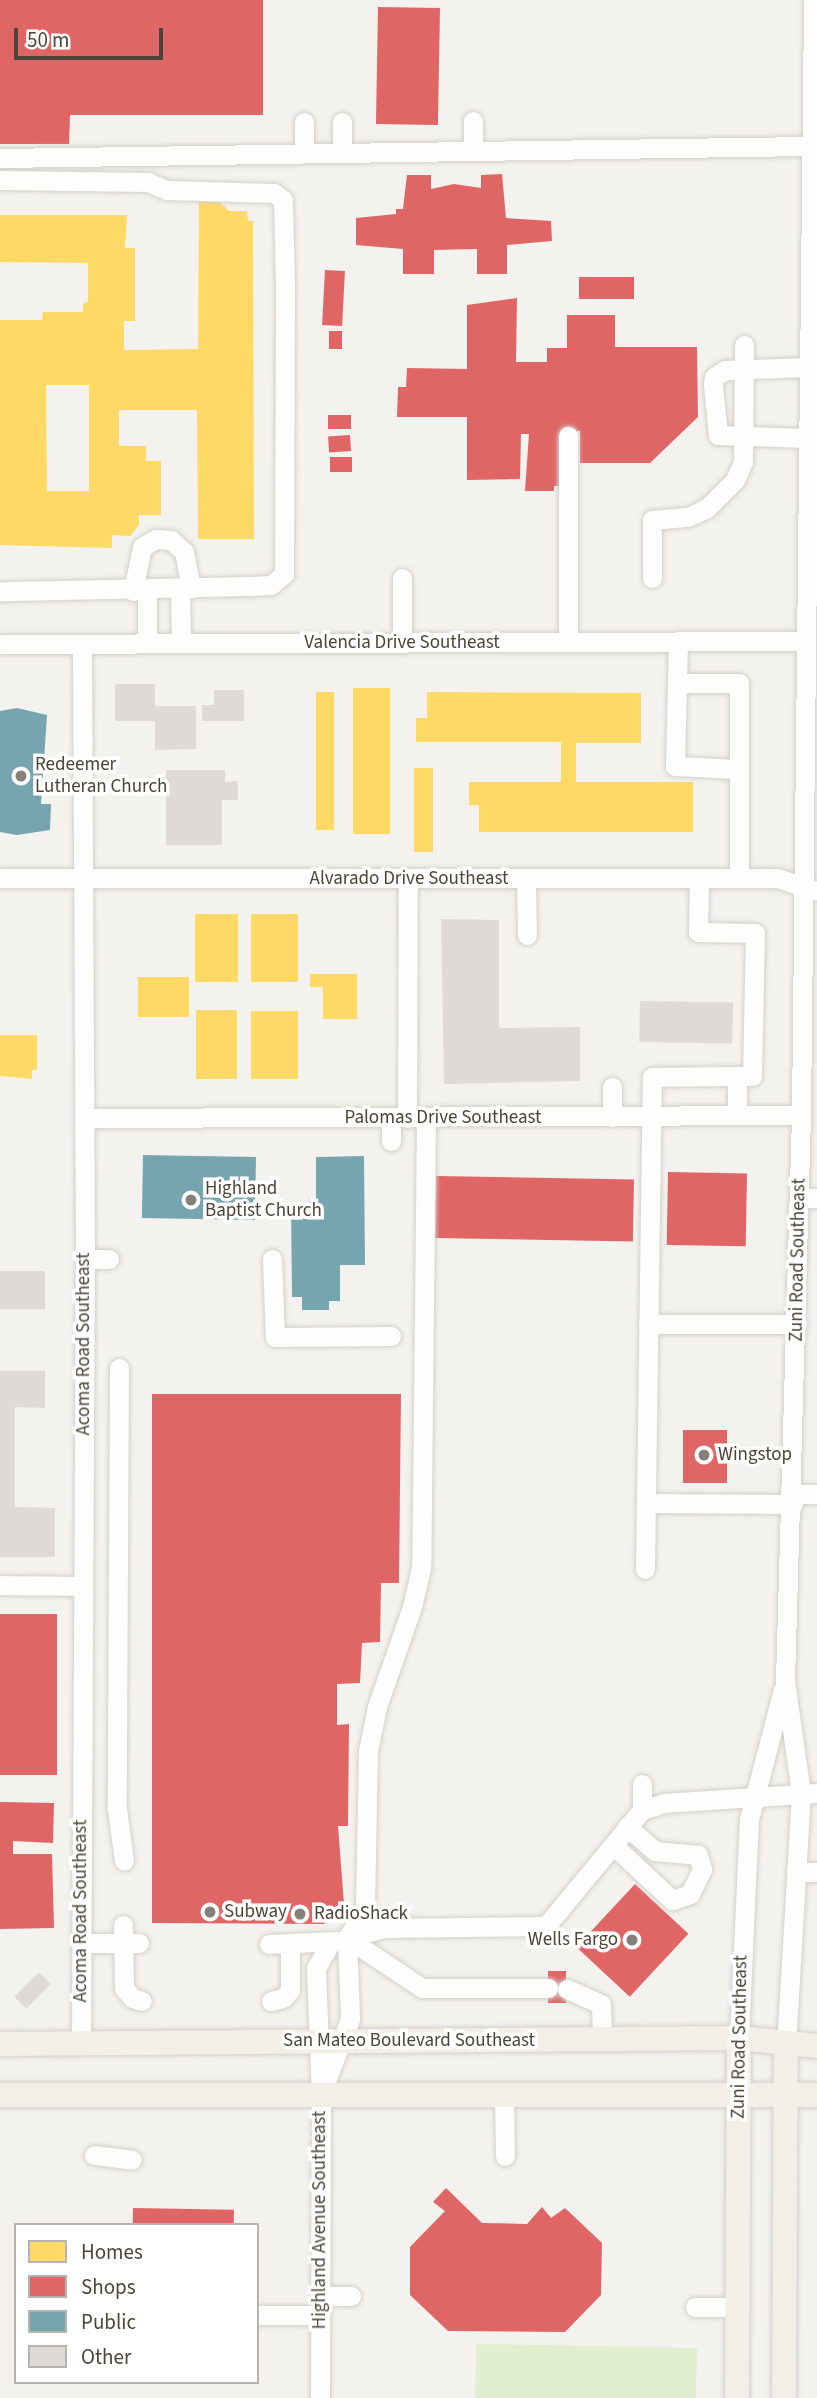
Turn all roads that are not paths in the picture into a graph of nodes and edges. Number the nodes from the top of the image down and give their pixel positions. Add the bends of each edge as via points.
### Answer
1 (814, 4) edge
2 (472, 121) dead end
3 (303, 122) dead end
4 (342, 122) dead end
5 (811, 146) junction
6 (472, 151) junction
7 (303, 153) junction
8 (342, 153) junction
9 (0, 158) edge
10 (0, 180) edge
11 (813, 304) edge
12 (744, 345) dead end
13 (744, 367) junction
14 (808, 367) junction
15 (569, 436) dead end
16 (743, 438) junction
17 (808, 438) junction
18 (402, 578) dead end
19 (652, 578) dead end
20 (186, 589) junction
21 (0, 591) edge
22 (140, 591) junction
23 (811, 597) edge
24 (678, 641) junction
25 (804, 641) junction
26 (568, 642) junction
27 (147, 643) junction
28 (181, 643) junction
29 (402, 643) junction
30 (0, 644) edge
31 (82, 644) junction
32 (677, 683) junction
33 (810, 763) edge
34 (739, 769) junction
35 (0, 878) edge
36 (83, 878) junction
37 (739, 878) junction
38 (408, 879) junction
39 (526, 879) junction
40 (699, 879) junction
41 (809, 888) edge
42 (527, 935) dead end
43 (809, 994) edge
44 (809, 1036) edge
45 (737, 1076) junction
46 (612, 1087) dead end
47 (737, 1115) junction
48 (801, 1115) junction
49 (612, 1116) junction
50 (648, 1116) junction
51 (85, 1118) junction
52 (408, 1118) junction
53 (391, 1141) dead end
54 (808, 1198) edge
55 (85, 1259) junction
56 (109, 1259) dead end
57 (272, 1259) dead end
58 (648, 1324) junction
59 (797, 1324) junction
60 (391, 1336) dead end
61 (119, 1368) dead end
62 (817, 1494) edge
63 (794, 1499) junction
64 (647, 1503) junction
65 (645, 1569) dead end
66 (0, 1585) edge
67 (81, 1586) junction
68 (785, 1681) junction
69 (642, 1784) dead end
70 (809, 1793) edge
71 (753, 1798) junction
72 (642, 1810) junction
73 (627, 1827) junction
74 (613, 1845) junction
75 (124, 1861) dead end
76 (796, 1872) junction
77 (817, 1872) edge
78 (338, 1941) junction
79 (82, 1943) junction
80 (269, 1944) dead end
81 (290, 1944) junction
82 (142, 2001) dead end
83 (271, 2001) dead end
84 (739, 2038) junction
85 (602, 2040) junction
86 (315, 2042) junction
87 (344, 2043) junction
88 (0, 2044) edge
89 (81, 2044) junction
90 (786, 2046) junction
91 (817, 2046) edge
92 (0, 2095) edge
93 (321, 2095) junction
94 (504, 2095) junction
95 (739, 2095) junction
96 (787, 2095) junction
97 (817, 2095) edge
98 (94, 2155) dead end
99 (505, 2156) dead end
100 (132, 2160) dead end
101 (351, 2296) dead end
102 (320, 2306) junction
103 (695, 2307) dead end
104 (737, 2307) junction
105 (259, 2315) edge
106 (320, 2398) edge
107 (737, 2398) edge
108 (784, 2398) edge

1 - 5 street, Zuni Road Southeast
2 - 6 street
3 - 7 street
4 - 8 street
5 - 6 street
5 - 11 street, Zuni Road Southeast
6 - 8 street
7 - 8 street
7 - 9 street
10 - 20 street via 148,183 167,190 274,193 283,200 284,574 271,585
11 - 14 street, Zuni Road Southeast
12 - 13 street
13 - 14 street
13 - 16 street
13 - 16 street via 725,370 715,377 713,386 718,435
14 - 17 street, Zuni Road Southeast
15 - 26 street
16 - 17 street
16 - 19 street via 743,462 735,480 707,508 688,517 652,520
17 - 23 street, Zuni Road Southeast
18 - 29 street
20 - 22 street
20 - 22 street via 184,552 171,540 156,539 142,547
20 - 28 street
21 - 22 street
22 - 27 street
23 - 25 street, Zuni Road Southeast
24 - 25 street, Valencia Drive Southeast
24 - 26 street, Valencia Drive Southeast
24 - 32 street
25 - 33 street, Zuni Road Southeast
26 - 29 street, Valencia Drive Southeast
27 - 28 street, Valencia Drive Southeast
27 - 31 street, Valencia Drive Southeast
28 - 29 street, Valencia Drive Southeast
30 - 31 street, Valencia Drive Southeast
31 - 36 street, Acoma Road Southeast
32 - 34 street via 675,766
32 - 34 street via 739,683
33 - 41 street, Zuni Road Southeast
34 - 37 street
35 - 36 street, Alvarado Drive Southeast
36 - 38 street, Alvarado Drive Southeast
36 - 51 street, Acoma Road Southeast
37 - 40 street, Alvarado Drive Southeast
37 - 41 street, Alvarado Drive Southeast via 777,878
38 - 39 street, Alvarado Drive Southeast
38 - 52 street
39 - 40 street, Alvarado Drive Southeast
39 - 42 street
40 - 45 street via 698,932 755,933 752,1076
41 - 43 street, Zuni Road Southeast
43 - 44 street, Zuni Road Southeast
44 - 48 street, Zuni Road Southeast
45 - 47 street
45 - 50 street via 652,1077
46 - 49 street
47 - 48 street, Palomas Drive Southeast
47 - 50 street, Palomas Drive Southeast
48 - 54 street, Zuni Road Southeast
49 - 50 street, Palomas Drive Southeast
49 - 52 street, Palomas Drive Southeast
50 - 58 street
51 - 52 street, Palomas Drive Southeast
51 - 55 street, Acoma Road Southeast
52 - 53 street
52 - 78 street, Highland Avenue Southeast via 421,1568 377,1707 368,1751 365,1912
54 - 59 street, Zuni Road Southeast
55 - 56 street
55 - 67 street, Acoma Road Southeast
57 - 60 street via 275,1336
58 - 59 street
58 - 64 street
59 - 63 street, Zuni Road Southeast
61 - 75 street via 117,1809
62 - 63 street
63 - 64 street
63 - 68 street, Zuni Road Southeast
64 - 65 street
66 - 67 street
67 - 79 street, Acoma Road Southeast
68 - 70 street, Zuni Road Southeast
68 - 71 street, Zuni Road Southeast
69 - 72 street
70 - 71 street
70 - 76 street, Zuni Road Southeast
71 - 72 street via 663,1803
71 - 84 street, Zuni Road Southeast via 743,1897
72 - 73 street
73 - 74 street
73 - 74 street via 655,1851 698,1855 702,1869 690,1894 672,1900
74 - 78 street via 546,1926 385,1928
76 - 77 street
76 - 90 street, Zuni Road Southeast
78 - 81 street
78 - 85 street via 422,1988 557,1989 601,2004
78 - 86 street, Highland Avenue Southeast via 316,1968
78 - 87 street via 349,2019
79 - 82 street via 128,1937 124,1988
79 - 89 street, Acoma Road Southeast
80 - 81 street
81 - 83 street via 290,1990
84 - 85 main road, San Mateo Boulevard Southeast
84 - 90 main road, San Mateo Boulevard Southeast
84 - 95 main road, Zuni Road Southeast
85 - 87 main road, San Mateo Boulevard Southeast
86 - 87 main road, San Mateo Boulevard Southeast
86 - 89 main road, San Mateo Boulevard Southeast
86 - 93 street, Highland Avenue Southeast
87 - 93 street
88 - 89 main road, San Mateo Boulevard Southeast
90 - 91 main road, San Mateo Boulevard Southeast
90 - 96 main road, Zuni Road Southeast
92 - 93 main road
93 - 94 main road
93 - 102 street, Highland Avenue Southeast
94 - 95 main road
94 - 99 street
95 - 96 main road
95 - 104 main road, Zuni Road Southeast
96 - 97 main road
96 - 108 main road, Zuni Road Southeast
98 - 100 street
101 - 102 street
102 - 105 street
102 - 106 street, Highland Avenue Southeast
103 - 104 street
104 - 107 main road, Zuni Road Southeast

